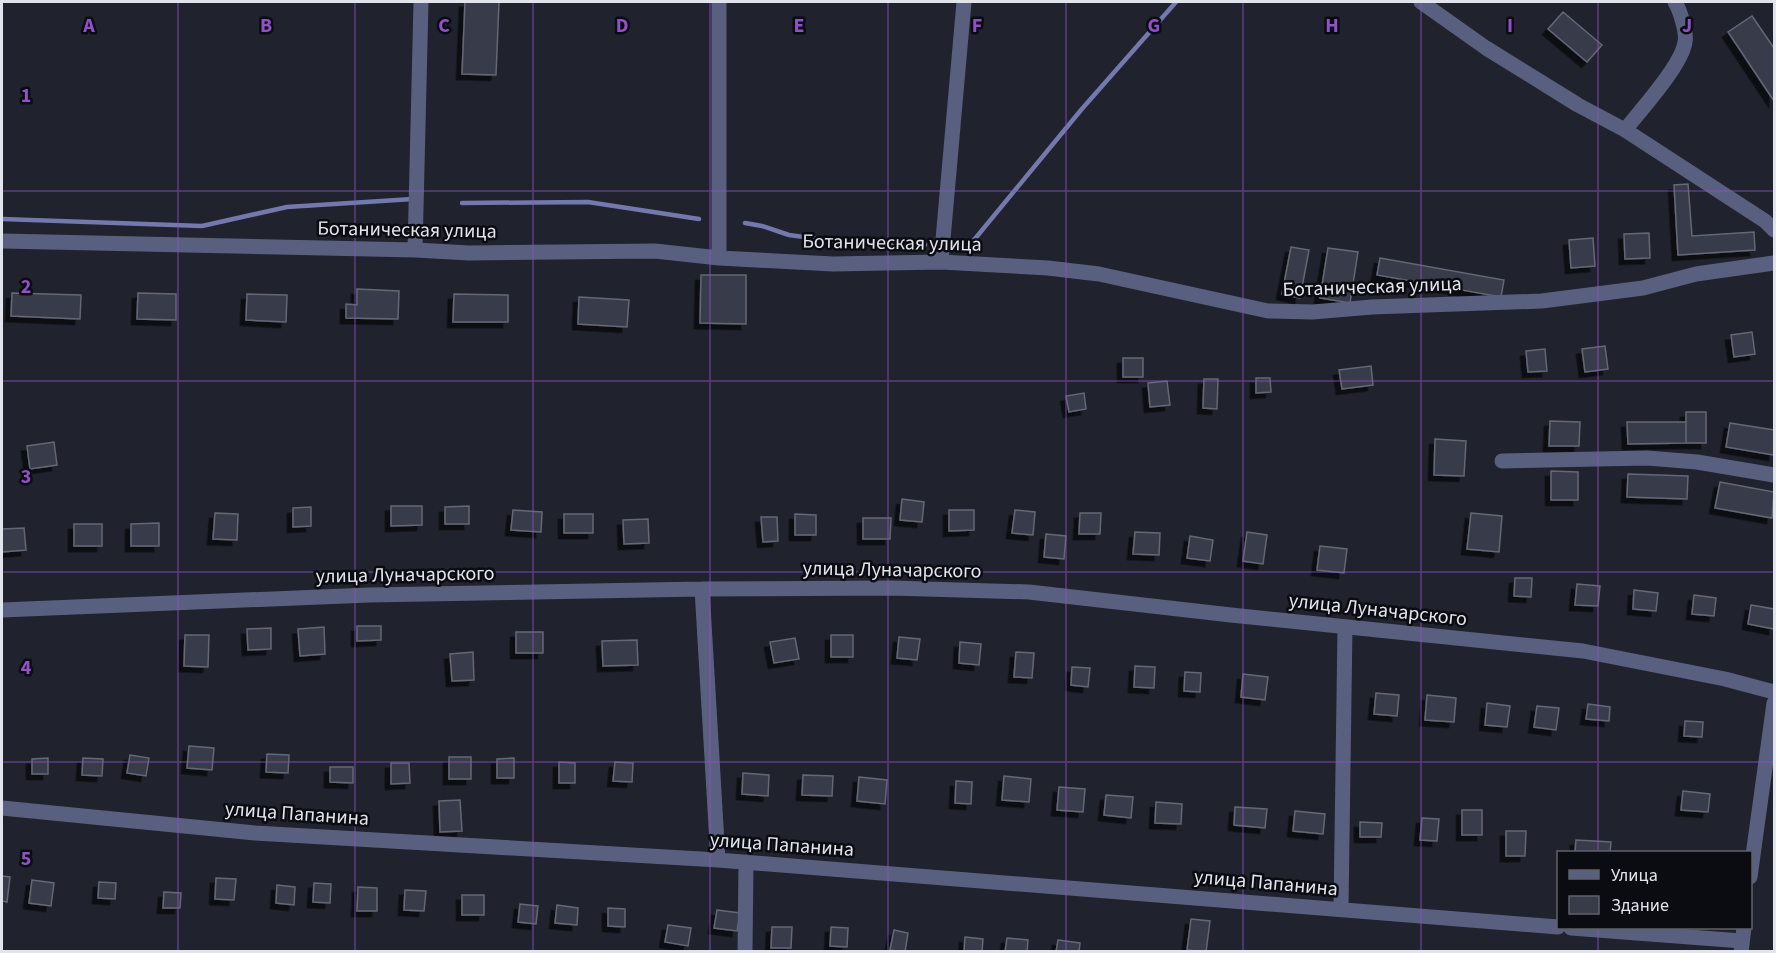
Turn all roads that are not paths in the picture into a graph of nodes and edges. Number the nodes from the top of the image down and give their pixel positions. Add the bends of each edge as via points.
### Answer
1 (421, 2) edge
2 (719, 2) edge
3 (964, 2) edge
4 (1421, 2) edge
5 (1681, 4) edge
6 (1624, 130) junction
7 (1774, 230) edge
8 (2, 241) edge
9 (415, 250) junction
10 (719, 258) junction
11 (941, 262) junction
12 (1774, 263) edge
13 (1502, 461) dead end
14 (1774, 475) edge
15 (702, 589) junction
16 (2, 610) edge
17 (1345, 627) junction
18 (1774, 692) edge
19 (1774, 702) edge
20 (2, 808) edge
21 (718, 860) junction
22 (746, 862) junction
23 (1752, 862) edge
24 (1341, 909) junction
25 (1557, 927) edge
26 (1597, 929) edge
27 (1742, 940) edge
28 (745, 951) edge

1 - 9 street
2 - 10 street
3 - 11 street
4 - 6 street via 1486,48
5 - 6 street via 1685,41 1676,62
6 - 7 street
8 - 9 street, Ботаническая улица
9 - 10 street, Ботаническая улица via 656,251
10 - 11 street, Ботаническая улица via 833,264
11 - 12 street, Ботаническая улица via 1099,274 1268,311 1313,312 1542,301 1642,288 1696,274
13 - 14 street via 1647,458
15 - 16 street, улица Луначарского via 369,595
15 - 17 street, улица Луначарского via 1029,592
15 - 21 street
17 - 18 street, улица Луначарского via 1583,651
17 - 24 street
19 - 23 street
20 - 21 street, улица Папанина via 255,833
21 - 22 street, улица Папанина
22 - 24 street, улица Папанина
22 - 28 street
24 - 25 street, улица Папанина
26 - 27 street

